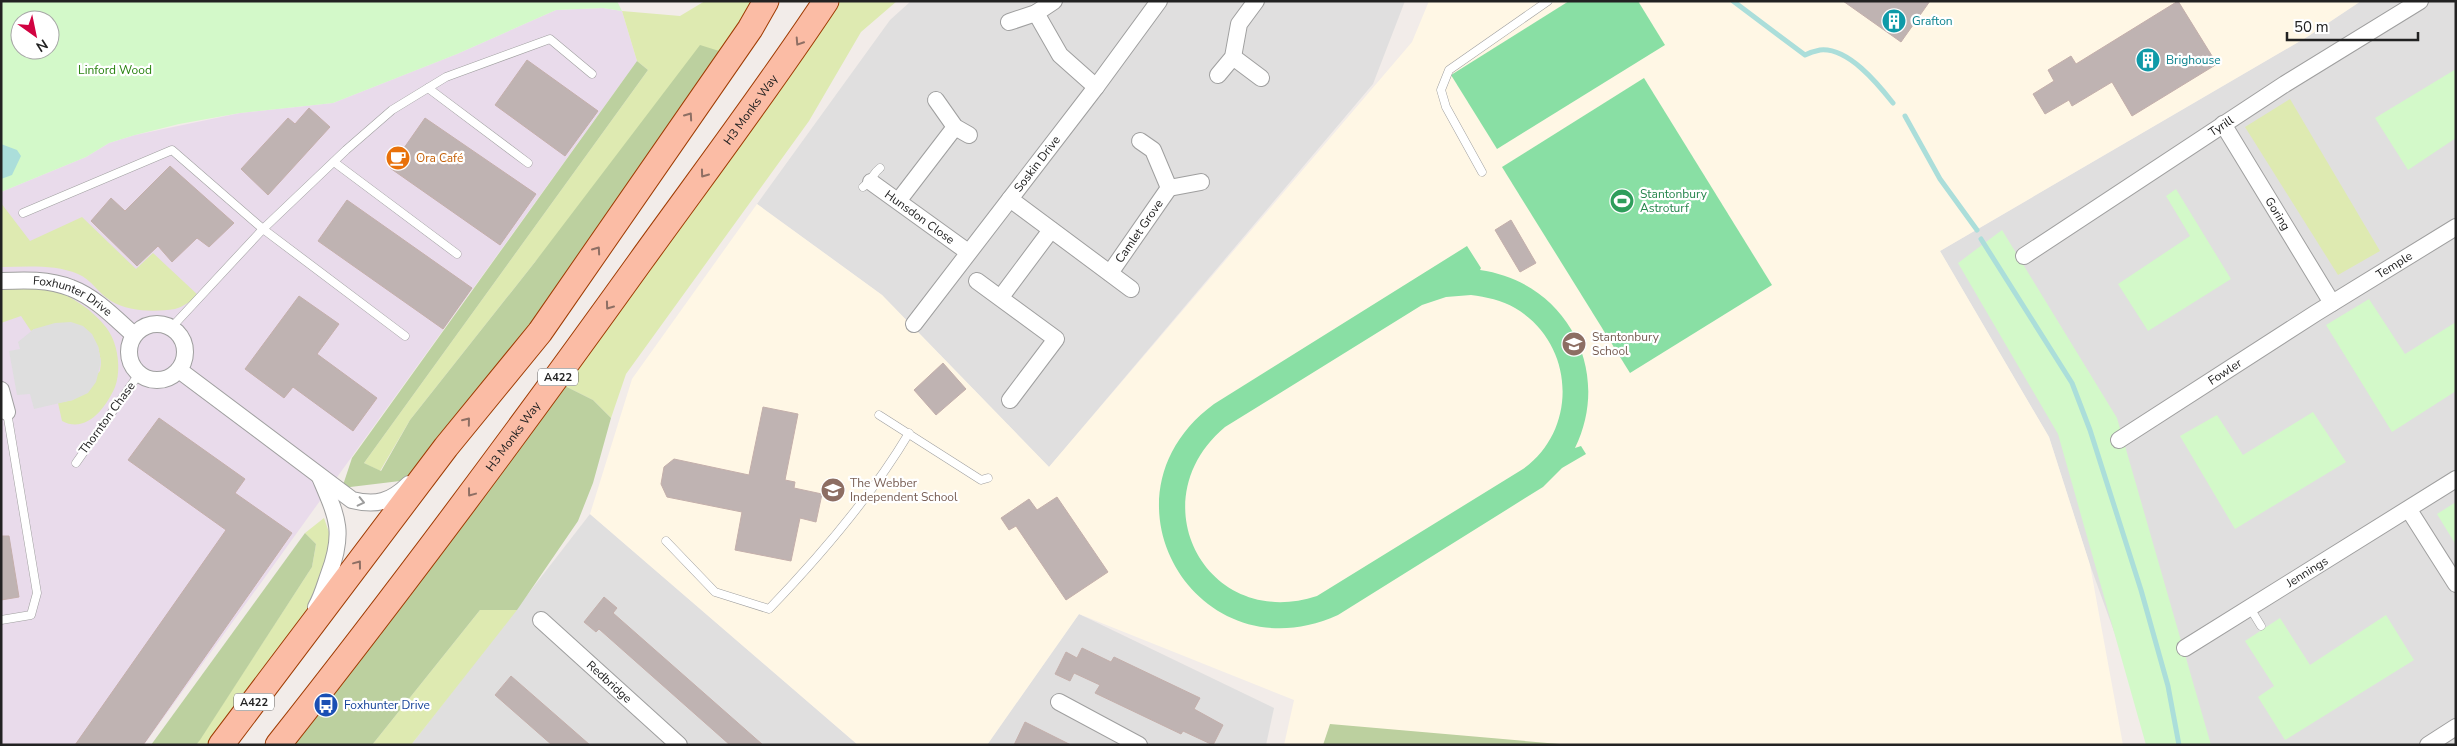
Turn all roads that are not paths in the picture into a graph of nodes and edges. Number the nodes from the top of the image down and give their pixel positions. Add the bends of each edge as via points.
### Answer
1 (766, 1) edge
2 (826, 1) edge
3 (1054, 1) edge
4 (1159, 1) edge
5 (1256, 1) edge
6 (1548, 1) edge
7 (2420, 1) edge
8 (1036, 12) junction
9 (1008, 22) dead end
10 (1233, 57) junction
11 (592, 74) dead end
12 (1218, 75) dead end
13 (1261, 78) dead end
14 (1096, 87) junction
15 (428, 88) junction
16 (936, 100) dead end
17 (2224, 124) junction
18 (1140, 141) dead end
19 (334, 162) junction
20 (528, 163) dead end
21 (880, 168) dead end
22 (1482, 172) dead end
23 (1201, 182) dead end
24 (867, 184) joint
25 (1169, 188) junction
26 (1010, 199) junction
27 (899, 200) junction
28 (23, 213) dead end
29 (2456, 228) edge
30 (263, 229) junction
31 (1051, 230) junction
32 (968, 252) junction
33 (457, 254) dead end
34 (2024, 256) dead end
35 (1110, 273) junction
36 (1, 281) edge
37 (977, 281) dead end
38 (1131, 289) dead end
39 (1001, 297) junction
40 (2332, 303) junction
41 (914, 324) dead end
42 (171, 328) junction
43 (134, 335) junction
44 (405, 336) dead end
45 (179, 370) junction
46 (139, 374) junction
47 (1, 390) edge
48 (1010, 400) dead end
49 (8, 412) joint
50 (879, 415) dead end
51 (909, 433) junction
52 (2119, 440) dead end
53 (446, 447) junction
54 (76, 463) dead end
55 (320, 478) junction
56 (988, 478) dead end
57 (2456, 480) edge
58 (2409, 510) junction
59 (666, 541) dead end
60 (2456, 584) edge
61 (2250, 608) junction
62 (1, 620) edge
63 (542, 620) dead end
64 (2261, 626) dead end
65 (2185, 648) dead end
66 (287, 659) junction
67 (1059, 702) dead end
68 (2456, 726) edge
69 (2431, 744) edge
70 (221, 745) edge
71 (278, 745) edge
72 (679, 745) edge
73 (1140, 745) edge

53 -> 1 main road, A422 via 540,332 750,29
2 -> 71 main road, H3 Monks Way / A422 via 554,382
3 - 8 street
4 - 14 street, Soskin Drive
5 - 10 street via 1239,24
6 - 22 lane via 1449,70 1441,90 1446,108
7 - 17 street, Tyrill
8 - 9 street
8 - 14 street via 1060,55
10 - 12 street
10 - 13 street
11 - 15 lane via 550,39 446,77
14 - 26 street, Soskin Drive
15 - 19 lane via 392,110
15 - 20 lane
16 - 27 street via 962,131
17 - 34 street, Tyrill
17 - 40 street, Goring
18 - 25 street, Camlet Grove via 1152,150
19 - 30 lane
19 - 33 lane
21 - 24 lane
23 - 25 street, Camlet Grove
24 - 27 street, Hunsdon Close
25 - 35 street, Camlet Grove
26 - 31 street, Camlet Grove
26 - 32 street, Soskin Drive
27 - 32 street, Hunsdon Close
28 - 30 lane via 172,150
29 - 40 street, Temple
30 - 42 lane
30 - 44 lane
31 - 35 street, Camlet Grove
31 - 39 street
32 - 41 street, Soskin Drive
35 - 38 street, Camlet Grove
36 - 43 street, Foxhunter Drive via 35,280 72,288 103,308
37 - 39 street
39 - 48 street via 1056,339
40 - 52 street, Fowler
42 - 43 street via 158,323 144,327
42 - 45 street via 179,334 185,347
43 - 46 street via 129,351
45 - 46 street via 163,379 150,379
45 - 55 street
46 - 54 lane, Thornton Chase
47 - 49 street
49 - 62 lane via 37,593 31,615
50 - 51 lane
51 - 56 lane via 981,480
51 - 59 lane via 895,458 847,520 803,574 769,609 715,592
55 -> 53 street via 352,500 368,504 382,502 400,494
66 -> 53 main road, A422
55 - 66 street via 336,514 338,547 320,602
57 - 58 street, Jennings
58 - 60 street
58 - 61 street, Jennings
61 - 64 lane
61 - 65 street, Jennings
63 - 72 street, Redbridge
66 - 70 main road, A422
67 - 73 street via 1090,727
68 - 69 street

